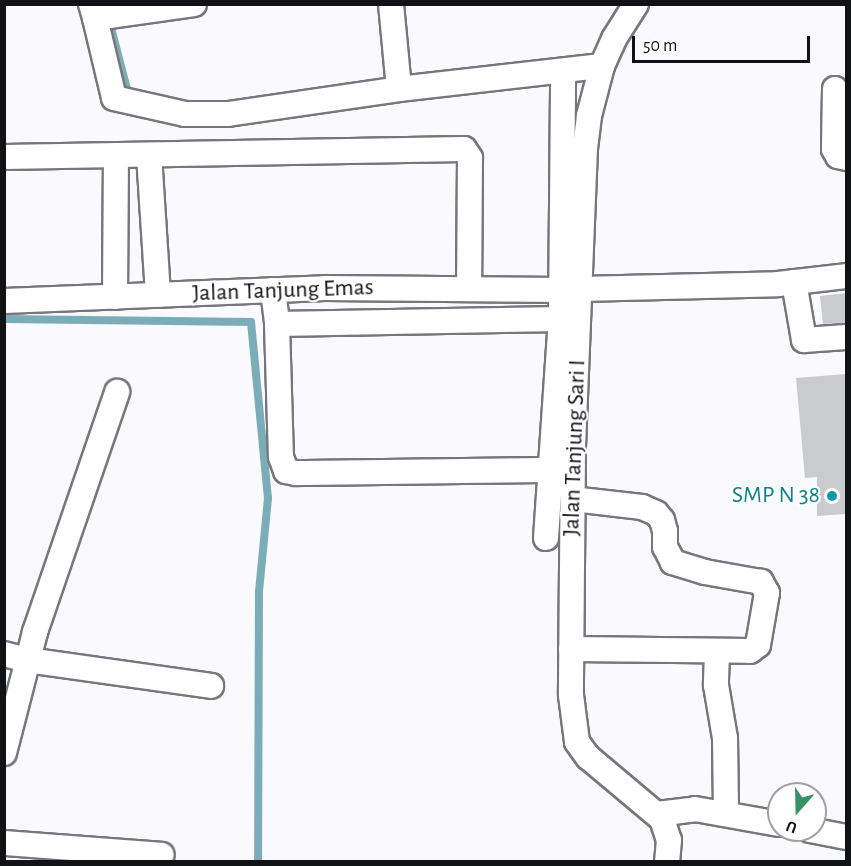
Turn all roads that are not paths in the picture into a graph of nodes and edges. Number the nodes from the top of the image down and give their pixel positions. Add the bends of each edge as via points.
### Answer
1 (194, 4) edge
2 (391, 4) edge
3 (636, 4) edge
4 (102, 14) edge
5 (602, 66) junction
6 (563, 71) junction
7 (399, 89) junction
8 (835, 89) dead end
9 (131, 155) junction
10 (4, 157) edge
11 (846, 158) edge
12 (846, 276) edge
13 (794, 282) junction
14 (469, 289) junction
15 (571, 289) junction
16 (273, 290) junction
17 (136, 296) junction
18 (4, 301) edge
19 (570, 319) junction
20 (277, 324) junction
21 (846, 337) edge
22 (117, 392) dead end
23 (550, 470) junction
24 (573, 499) junction
25 (546, 538) dead end
26 (571, 649) junction
27 (717, 652) junction
28 (16, 657) edge
29 (211, 686) dead end
30 (4, 753) edge
31 (657, 814) junction
32 (726, 814) junction
33 (767, 822) edge
34 (827, 833) edge
35 (846, 837) edge
36 (4, 843) edge
37 (162, 855) dead end
38 (667, 861) edge

1 - 4 street
2 - 7 street
3 - 5 street, Jalan Tanjung Sari I
4 - 7 street via 112,95 133,104 206,116
5 - 6 street
5 - 15 street, Jalan Tanjung Sari I via 589,116
6 - 7 street
6 - 15 street
8 - 11 street via 834,149 838,156
9 - 10 street
9 - 14 street via 464,149 470,158
9 - 17 street
9 - 17 street
12 - 13 street, Jalan Tanjung Emas
13 - 15 street, Jalan Tanjung Emas
13 - 21 street via 802,339
14 - 15 street, Jalan Tanjung Emas
14 - 16 street, Jalan Tanjung Emas
15 - 19 street, Jalan Tanjung Sari I
16 - 17 street, Jalan Tanjung Emas
16 - 20 street
17 - 18 street, Jalan Tanjung Emas
19 - 20 street
19 - 23 street
19 - 24 street, Jalan Tanjung Sari I
20 - 23 street via 281,457 286,471
22 - 28 street
23 - 25 street
24 - 26 street, Jalan Tanjung Sari I
24 - 27 street via 642,507 656,513 662,520 665,548 673,562 760,582 767,593 756,646 750,651
26 - 27 street
26 - 31 street, Jalan Tanjung Sari I via 577,742 588,757
27 - 32 street via 716,685 725,738
28 - 29 street
28 - 30 street
31 - 32 street via 695,809
31 - 38 street, Jalan Tanjung Sari I via 668,833
32 - 33 street
34 - 35 street
36 - 37 street

